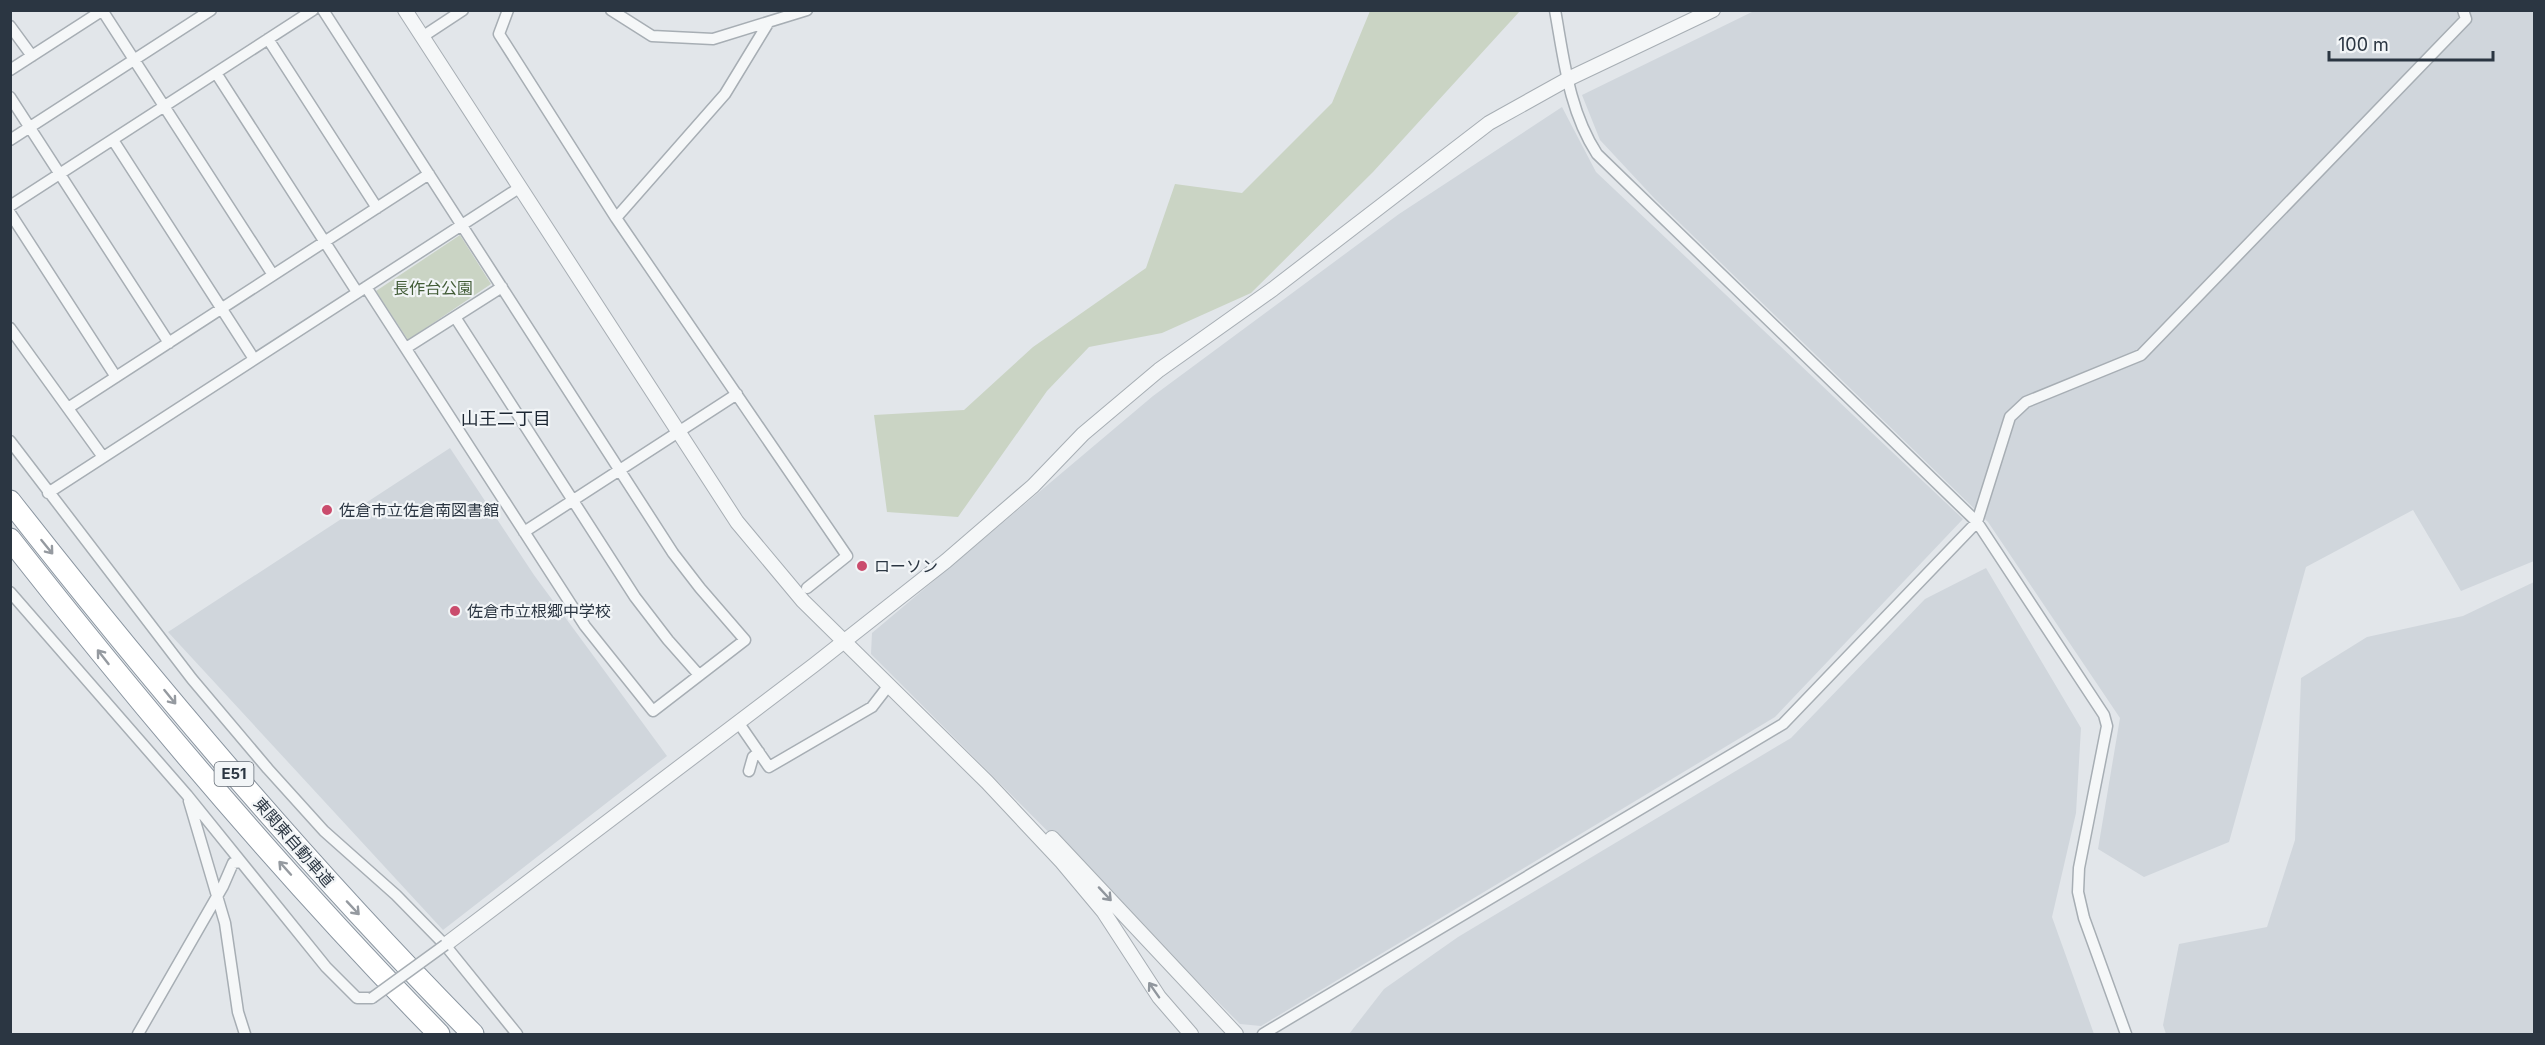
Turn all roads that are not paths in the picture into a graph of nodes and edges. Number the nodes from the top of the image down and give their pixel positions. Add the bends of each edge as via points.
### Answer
1 (211, 10) edge
2 (313, 10) edge
3 (323, 10) edge
4 (405, 10) edge
5 (463, 10) edge
6 (508, 10) edge
7 (611, 10) edge
8 (807, 10) edge
9 (1555, 10) edge
10 (1713, 10) edge
11 (2463, 10) edge
12 (103, 11) edge
13 (767, 24) junction
14 (10, 26) edge
15 (422, 37) junction
16 (268, 39) junction
17 (32, 56) junction
18 (135, 60) junction
19 (10, 70) edge
20 (216, 73) junction
21 (1568, 79) junction
22 (10, 97) edge
23 (165, 107) junction
24 (30, 128) junction
25 (10, 140) edge
26 (113, 140) junction
27 (60, 174) junction
28 (429, 174) junction
29 (519, 188) junction
30 (10, 206) edge
31 (377, 208) junction
32 (10, 213) edge
33 (616, 218) junction
34 (462, 225) junction
35 (325, 242) junction
36 (273, 275) junction
37 (502, 287) junction
38 (362, 289) junction
39 (222, 309) junction
40 (455, 317) junction
41 (10, 328) edge
42 (169, 343) junction
43 (406, 348) junction
44 (254, 359) junction
45 (116, 377) junction
46 (737, 394) junction
47 (68, 408) junction
48 (678, 432) junction
49 (10, 441) edge
50 (103, 457) junction
51 (619, 469) junction
52 (48, 493) junction
53 (571, 500) junction
54 (10, 501) edge
55 (1977, 522) junction
56 (524, 532) junction
57 (10, 539) edge
58 (807, 588) dead end
59 (10, 592) edge
60 (844, 641) junction
61 (699, 675) junction
62 (890, 686) junction
63 (738, 722) junction
64 (759, 752) junction
65 (749, 771) dead end
66 (987, 782) junction
67 (187, 795) junction
68 (241, 862) junction
69 (217, 895) junction
70 (445, 945) junction
71 (138, 1035) edge
72 (245, 1035) edge
73 (439, 1035) edge
74 (473, 1035) edge
75 (517, 1035) edge
76 (1191, 1035) edge
77 (1236, 1035) edge
78 (1263, 1035) edge
79 (2126, 1035) edge

1 - 18 street
2 - 16 street
3 - 28 street
4 - 15 street
5 - 15 street
6 - 33 street via 500,34
7 - 13 street via 652,36 713,39
8 - 13 street
9 - 21 street
10 - 21 street
11 - 55 street via 2466,19 2141,355 2018,408 2010,417
12 - 17 street
12 - 18 street
13 - 33 street via 725,94
14 - 17 street
15 - 29 street
16 - 20 street
16 - 31 street
17 - 19 street
18 - 23 street
18 - 24 street
20 - 23 street
20 - 35 street
21 - 55 street via 1575,112 1587,139 1609,168
21 - 60 street via 1489,123 1273,289 1159,370 1083,434 987,526
22 - 24 street
23 - 26 street
23 - 36 street
24 - 25 street
24 - 27 street
26 - 27 street
26 - 39 street
27 - 30 street
27 - 42 street
28 - 31 street
28 - 34 street
29 - 34 street
29 - 48 street
31 - 35 street
32 - 45 street
33 - 46 street
34 - 37 street
34 - 38 street
35 - 36 street
35 - 38 street
36 - 39 street
37 - 40 street
37 - 51 street
38 - 43 street
38 - 44 street
39 - 42 street
39 - 44 street
40 - 43 street
40 - 53 street
41 - 47 street
42 - 45 street
43 - 56 street
44 - 50 street
45 - 47 street
46 - 48 street
46 - 58 street via 847,556
47 - 50 street
48 - 51 street
48 - 60 street via 764,557
49 - 52 street
50 - 52 street
51 - 53 street
51 - 61 street via 673,553 745,640
52 - 70 street via 192,679 268,769 324,831
53 - 56 street
53 - 61 street via 635,597
54 -> 74 highway, 東関東自動車道 / E51 via 225,763 323,876
55 - 78 street via 1783,724
55 - 79 street via 2104,715 2107,726 2079,868 2078,892
56 - 61 street via 585,626 653,711
73 -> 57 highway, 東関東自動車道 / E51 via 197,770
59 - 67 street
60 - 62 street
60 - 63 street
62 - 64 street via 872,708 769,767
62 - 66 street
63 - 64 street
63 - 70 street
64 - 65 street
76 -> 66 street via 1159,997 1103,910
66 -> 77 street via 1009,797 1068,854
67 - 68 street
67 - 69 street
68 - 69 street via 233,863
68 - 70 street, bridge via 346,990 357,998 372,998
69 - 71 street
69 - 72 street
70 - 75 street

